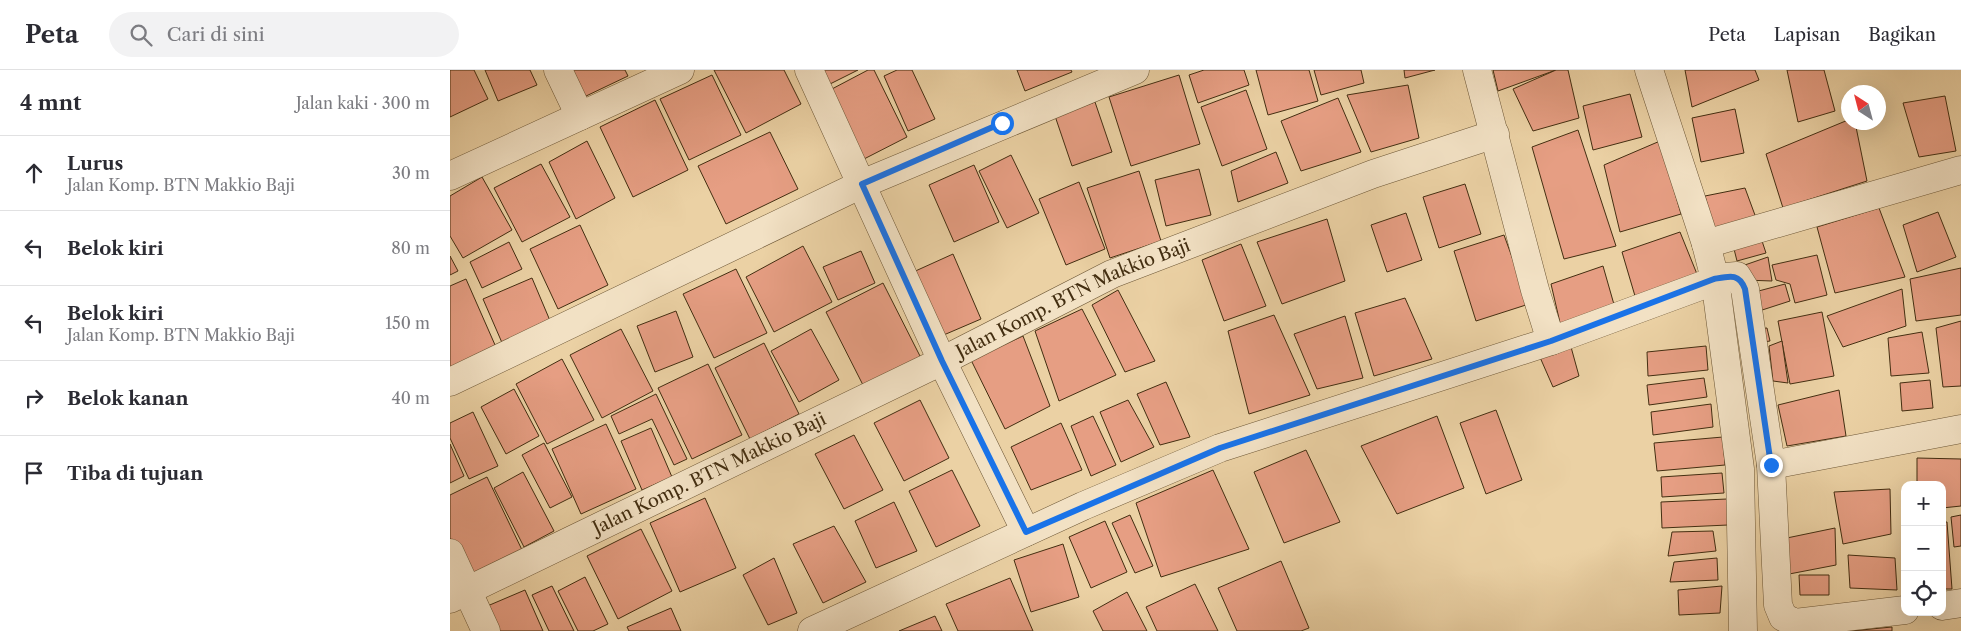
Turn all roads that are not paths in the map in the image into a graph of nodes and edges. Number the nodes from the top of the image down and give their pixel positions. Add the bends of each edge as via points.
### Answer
1 (558, 70) edge
2 (680, 70) edge
3 (809, 70) edge
4 (1135, 70) edge
5 (1477, 70) edge
6 (1649, 70) edge
7 (580, 116) junction
8 (1495, 134) junction
9 (1961, 170) edge
10 (450, 176) edge
11 (862, 184) junction
12 (1706, 244) junction
13 (1714, 279) junction
14 (1551, 341) junction
15 (942, 361) junction
16 (450, 382) edge
17 (1961, 429) edge
18 (1771, 465) junction
19 (1026, 532) junction
20 (450, 553) edge
21 (459, 595) edge
22 (1961, 604) edge
23 (1946, 606) edge
24 (1901, 610) edge
25 (486, 631) edge
26 (813, 631) edge
27 (1743, 631) edge

1 - 7 street
2 - 7 street
3 - 11 street
4 - 11 street
5 - 8 street
6 - 12 street
7 - 10 street
8 - 14 street
8 - 15 street, Jalan Komp. BTN Makkio Baji via 1373,174 1112,274
9 - 12 street
11 - 15 street
11 - 16 street
12 - 13 street
13 - 14 street
13 - 18 street via 1737,276 1745,289
13 - 27 street via 1740,469
14 - 19 street via 1220,448
15 - 19 street
15 - 21 street, Jalan Komp. BTN Makkio Baji
17 - 18 street
18 - 24 street via 1778,605 1783,617 1795,623
19 - 26 street
20 - 21 street
21 - 25 street
22 - 23 street

